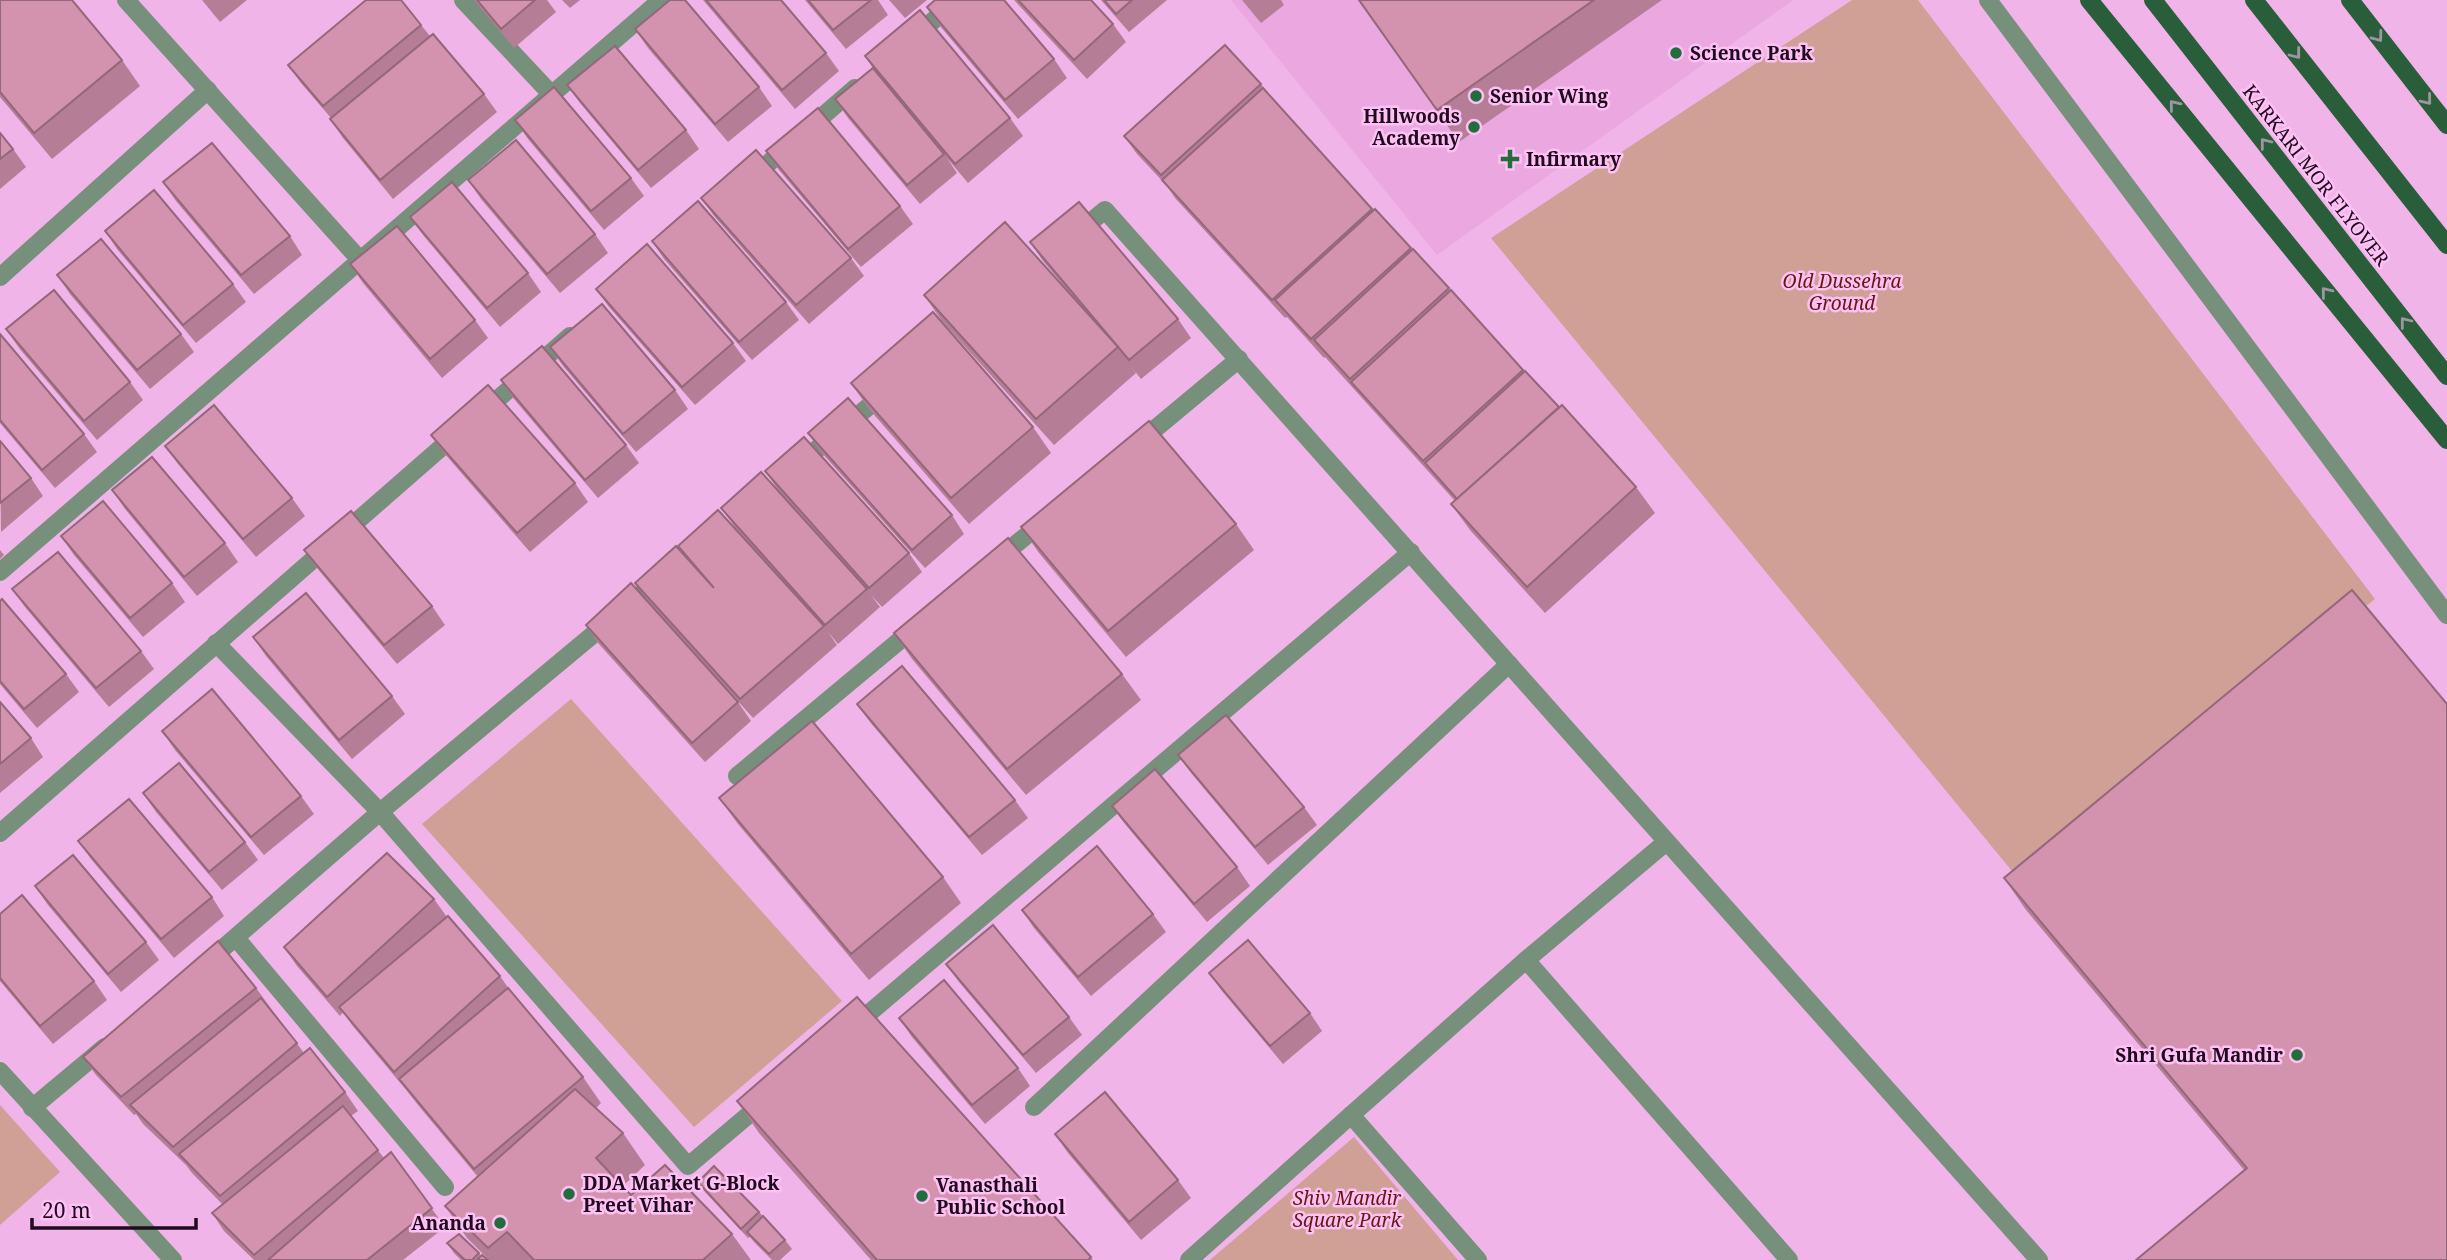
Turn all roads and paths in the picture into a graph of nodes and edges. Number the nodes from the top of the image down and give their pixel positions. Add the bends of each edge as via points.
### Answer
1 (126, 0) edge
2 (463, 0) edge
3 (661, 0) edge
4 (957, 0) edge
5 (1989, 0) edge
6 (2089, 0) edge
7 (2152, 0) edge
8 (2254, 0) edge
9 (2350, 0) edge
10 (904, 46) edge
11 (872, 73) edge
12 (208, 90) junction
13 (552, 95) junction
14 (2447, 125) edge
15 (736, 192) edge
16 (1063, 245) edge
17 (2447, 245) edge
18 (361, 261) junction
19 (0, 277) edge
20 (588, 320) edge
21 (1239, 359) junction
22 (2447, 376) edge
23 (902, 378) edge
24 (2447, 440) edge
25 (1121, 457) edge
26 (785, 475) edge
27 (1057, 510) edge
28 (1411, 552) junction
29 (678, 564) edge
30 (0, 572) edge
31 (982, 572) edge
32 (2447, 615) edge
33 (929, 617) edge
34 (216, 643) junction
35 (1509, 664) junction
36 (737, 776) dead end
37 (380, 812) junction
38 (0, 833) edge
39 (1665, 843) junction
40 (236, 937) junction
41 (1526, 960) junction
42 (193, 973) edge
43 (118, 1036) edge
44 (837, 1040) edge
45 (0, 1071) edge
46 (783, 1085) edge
47 (1034, 1107) dead end
48 (32, 1108) junction
49 (1351, 1115) junction
50 (445, 1187) dead end
51 (173, 1260) edge
52 (1189, 1260) edge
53 (1478, 1260) edge
54 (1789, 1260) edge
55 (2039, 1260) edge

1 - 12 street
2 - 13 street
3 - 13 street
4 - 10 street
5 - 32 street
24 -> 6 main road
22 -> 7 main road, KARKARI MOR FLYOVER
8 -> 17 main road
9 -> 14 main road
11 - 15 street
12 - 18 street
12 - 19 street
13 - 18 street
16 - 21 street via 1105,210
18 - 30 street
20 - 34 street
21 - 25 street
21 - 28 street
23 - 26 street
27 - 31 street
28 - 35 street
28 - 44 street
29 - 37 street
33 - 36 street
34 - 37 street
34 - 38 street
35 - 39 street
35 - 47 street
37 - 40 street
37 - 46 street via 688,1166
39 - 41 street
39 - 55 street
40 - 42 street
40 - 50 street
41 - 49 street
41 - 54 street
43 - 48 street
45 - 48 street
48 - 51 street
49 - 52 street
49 - 53 street

